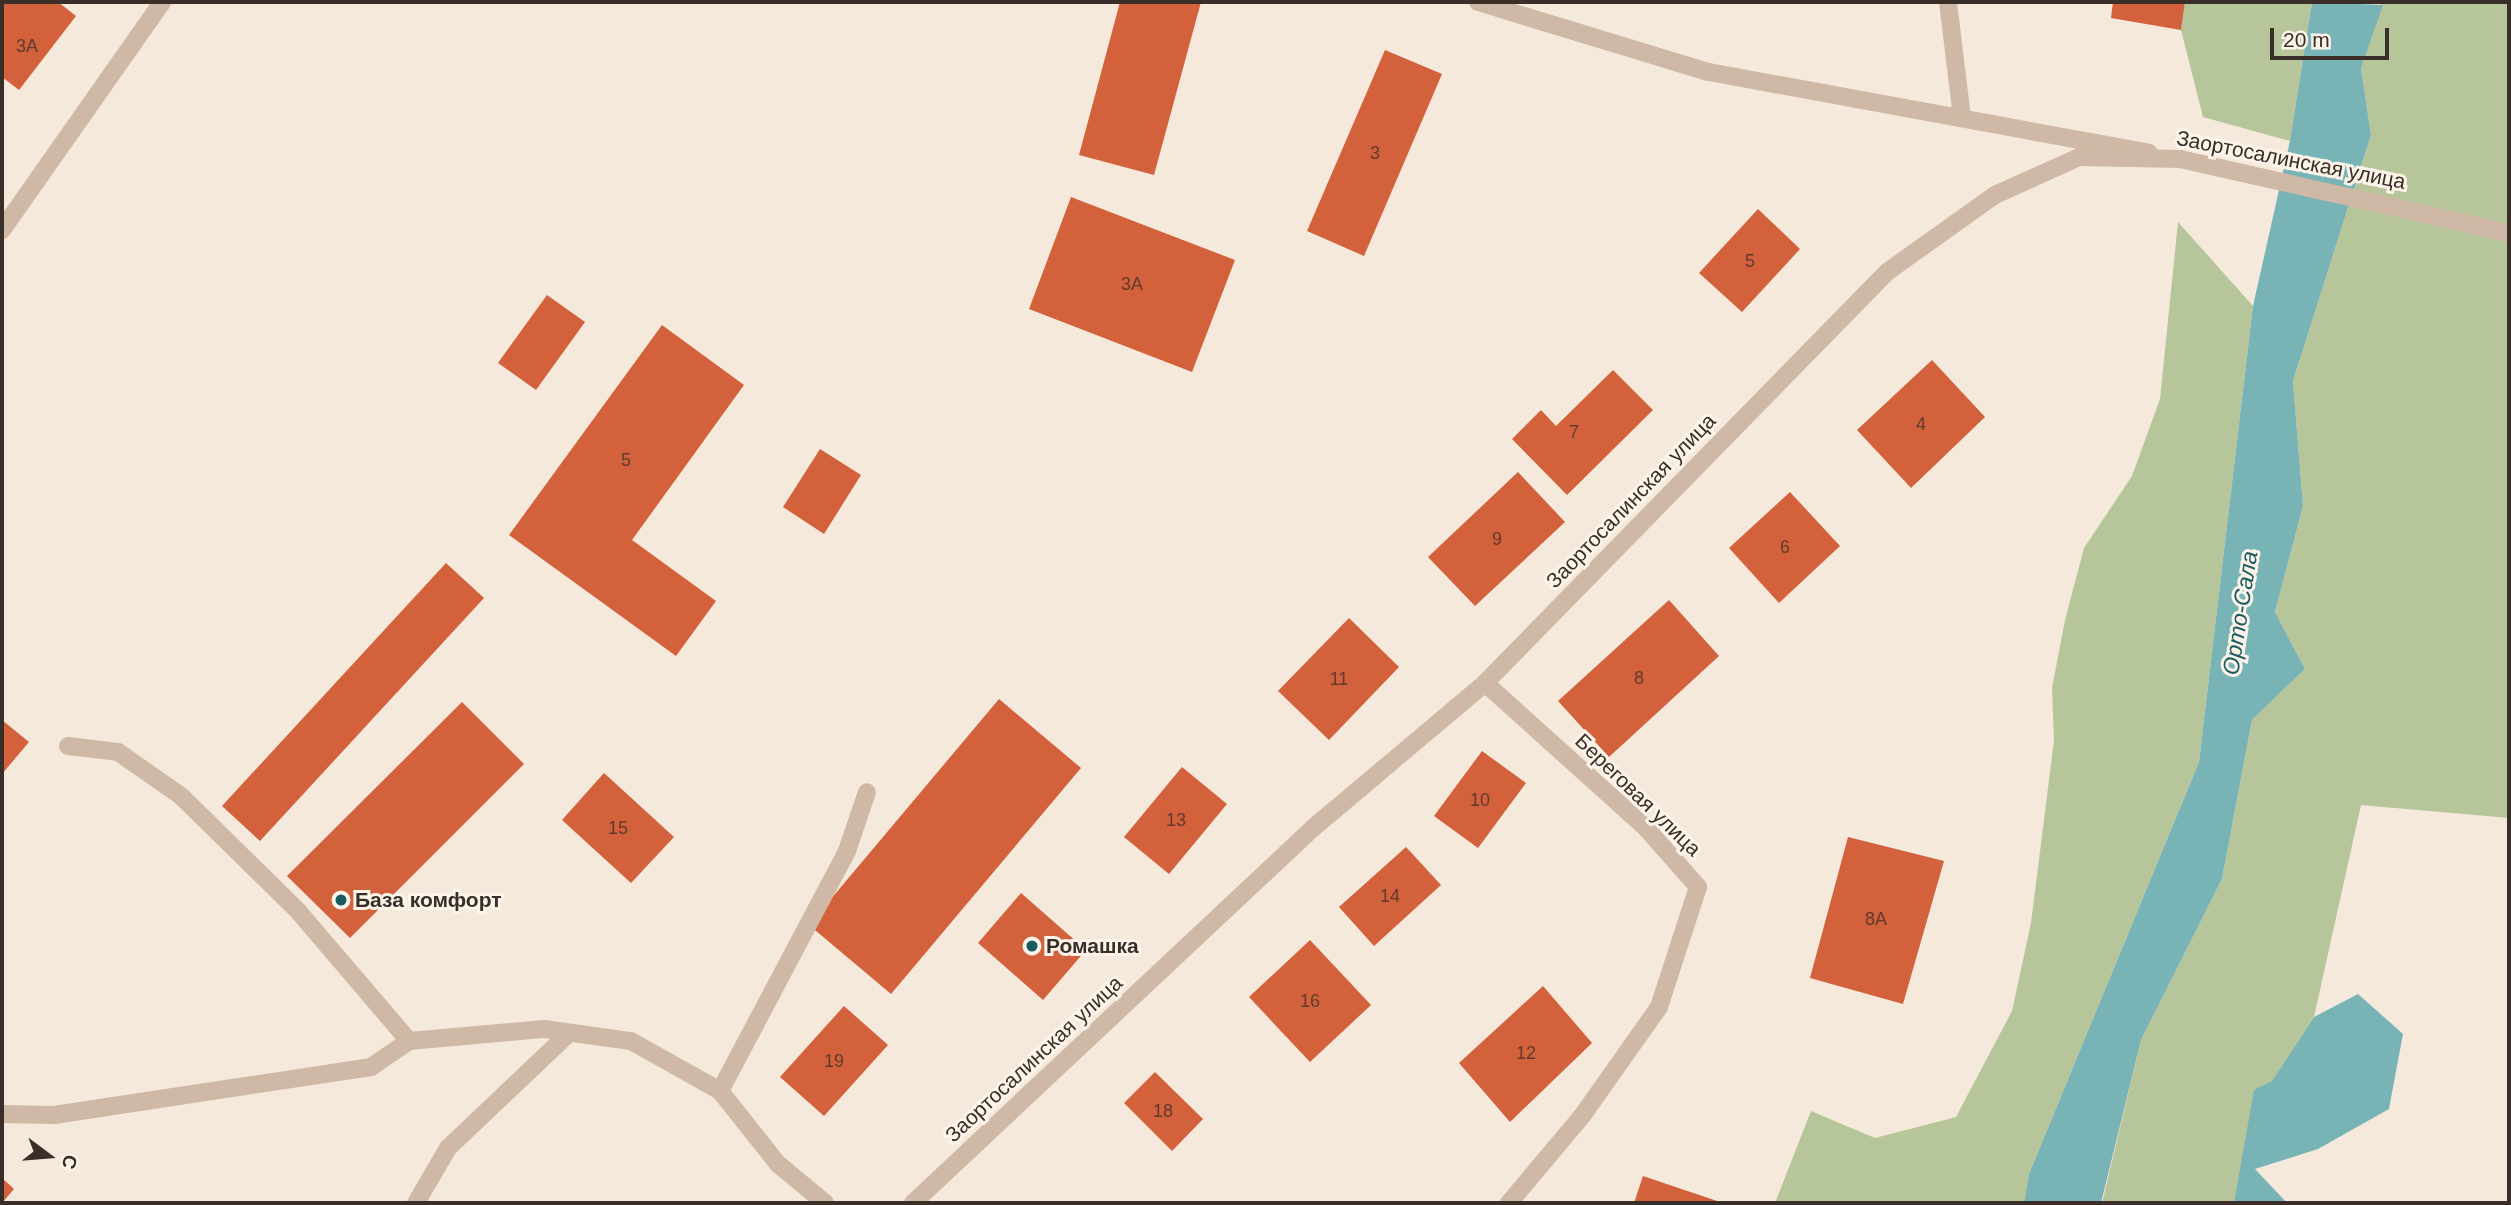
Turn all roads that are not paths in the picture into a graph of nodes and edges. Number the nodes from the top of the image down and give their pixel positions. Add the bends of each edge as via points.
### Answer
1 (162, 2) edge
2 (1478, 2) edge
3 (1948, 2) edge
4 (1501, 6) edge
5 (1962, 118) junction
6 (2180, 159) junction
7 (2, 230) edge
8 (2509, 233) edge
9 (1485, 683) junction
10 (68, 746) dead end
11 (867, 792) dead end
12 (569, 1033) junction
13 (409, 1041) junction
14 (720, 1091) junction
15 (2, 1114) edge
16 (416, 1203) edge
17 (825, 1203) edge
18 (914, 1203) edge
19 (1509, 1203) edge

1 - 7 street
2 - 4 street
3 - 5 street
4 - 5 street via 1709,72
5 - 6 street
6 - 8 street, Заортосалинская улица via 2401,204
6 - 9 street, Заортосалинская улица via 2079,157 1995,195 1887,272
9 - 18 street, Заортосалинская улица via 1313,828
9 - 19 street, Береговая улица via 1647,830 1698,887 1659,1007 1582,1116
10 - 13 street via 118,752 181,796 298,911
11 - 14 street via 846,851
12 - 13 street via 544,1029
12 - 14 street via 631,1041
12 - 16 street via 448,1148
13 - 15 street via 371,1067 54,1115
14 - 17 street via 778,1164

